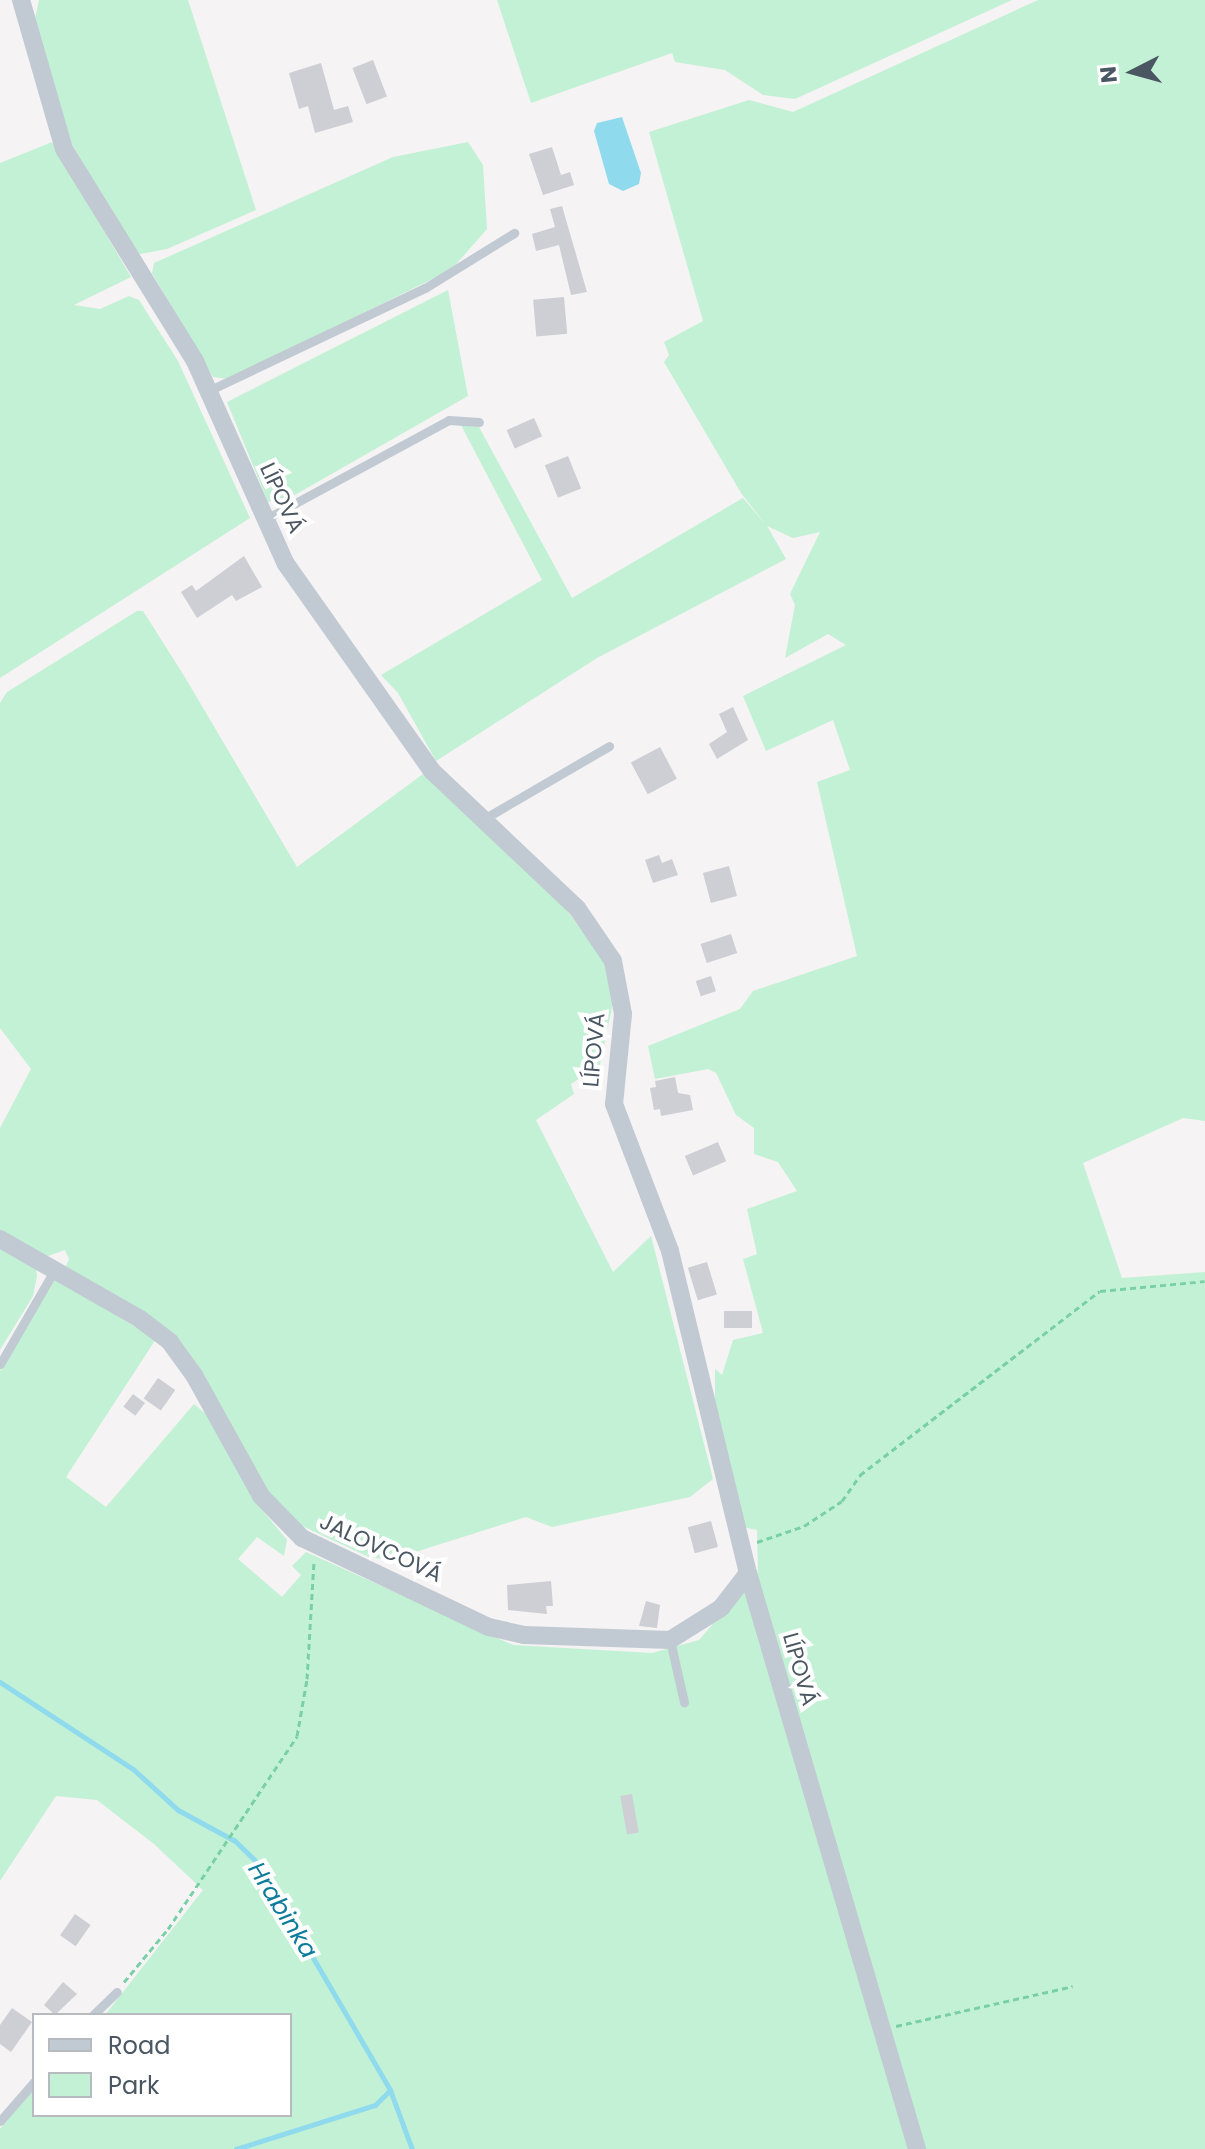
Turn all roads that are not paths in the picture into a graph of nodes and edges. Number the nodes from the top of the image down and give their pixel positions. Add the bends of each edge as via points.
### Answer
1 (21, 0) edge
2 (514, 233) dead end
3 (210, 390) junction
4 (479, 422) dead end
5 (264, 520) junction
6 (609, 746) dead end
7 (482, 820) junction
8 (0, 1239) edge
9 (54, 1271) junction
10 (0, 1364) edge
11 (748, 1573) junction
12 (670, 1640) junction
13 (684, 1702) dead end
14 (117, 1992) road end
15 (95, 2013) edge
16 (32, 2084) edge
17 (0, 2121) edge
18 (917, 2149) edge

1 - 3 street, LÍPOVÁ via 64,149
2 - 3 lane via 425,288
3 - 5 street, LÍPOVÁ
4 - 5 lane via 449,420
5 - 7 street, LÍPOVÁ via 312,607 387,702 417,752
6 - 7 lane
7 - 11 street, LÍPOVÁ via 577,908 613,961 623,1014 614,1104 670,1251
8 - 9 street, JALOVCOVÁ
9 - 10 lane
9 - 12 street, JALOVCOVÁ via 170,1342 261,1496 302,1538 508,1632
11 - 12 street via 721,1608
11 - 18 street, LÍPOVÁ
12 - 13 lane
14 - 15 lane
16 - 17 lane

